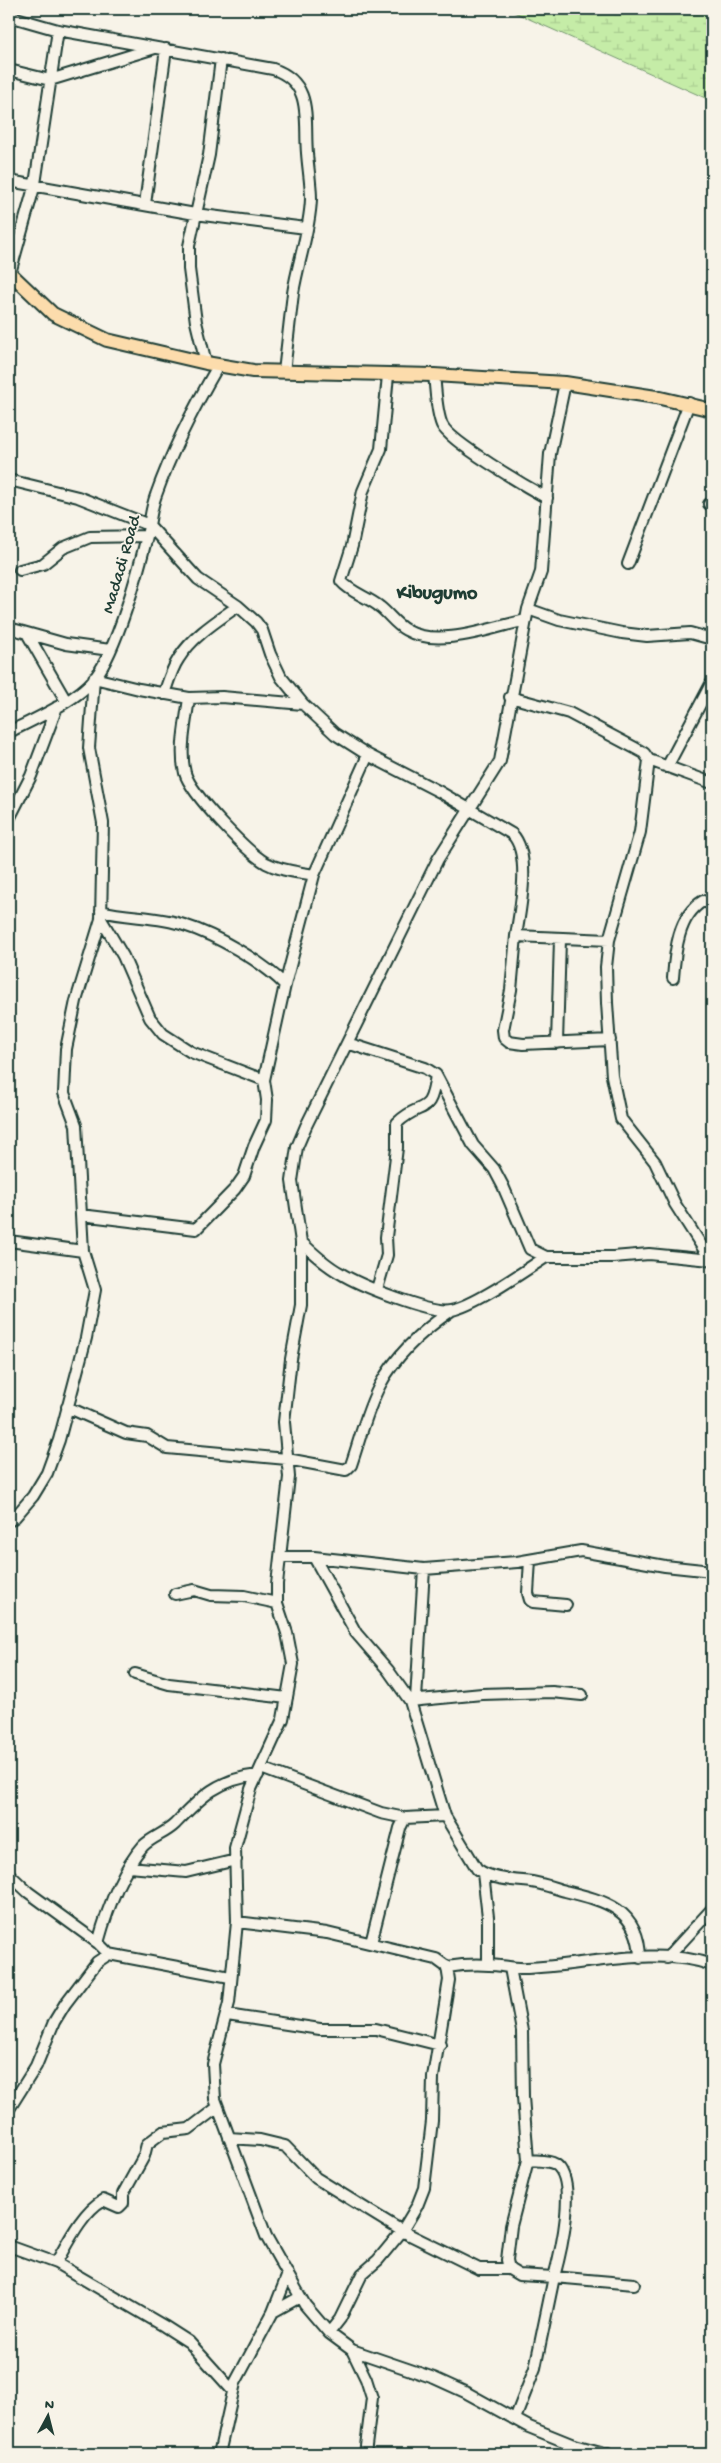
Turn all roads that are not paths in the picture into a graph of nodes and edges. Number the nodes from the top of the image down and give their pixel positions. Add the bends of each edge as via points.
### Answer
1 (9, 16) edge
2 (58, 30) junction
3 (161, 48) junction
4 (221, 59) junction
5 (9, 70) edge
6 (50, 80) junction
7 (9, 181) edge
8 (35, 184) junction
9 (145, 204) junction
10 (195, 214) junction
11 (306, 228) junction
12 (9, 272) edge
13 (212, 365) junction
14 (284, 372) junction
15 (388, 375) junction
16 (434, 375) junction
17 (565, 383) junction
18 (689, 404) junction
19 (712, 410) edge
20 (9, 480) edge
21 (547, 498) junction
22 (149, 525) junction
23 (147, 536) junction
24 (628, 564) dead end
25 (20, 570) dead end
26 (238, 606) junction
27 (527, 614) junction
28 (9, 628) edge
29 (28, 635) junction
30 (712, 639) edge
31 (110, 650) junction
32 (94, 678) junction
33 (712, 682) edge
34 (164, 694) junction
35 (510, 697) junction
36 (189, 698) junction
37 (62, 704) junction
38 (304, 704) junction
39 (9, 732) edge
40 (368, 755) junction
41 (649, 760) junction
42 (667, 767) junction
43 (712, 783) edge
44 (469, 808) junction
45 (9, 819) edge
46 (314, 875) junction
47 (712, 904) edge
48 (101, 915) junction
49 (516, 936) junction
50 (560, 939) junction
51 (609, 940) junction
52 (673, 978) dead end
53 (285, 985) junction
54 (610, 1040) junction
55 (557, 1043) junction
56 (347, 1044) junction
57 (436, 1075) junction
58 (264, 1080) junction
59 (81, 1215) junction
60 (9, 1241) edge
61 (301, 1242) junction
62 (83, 1251) junction
63 (546, 1257) junction
64 (712, 1261) edge
65 (377, 1290) junction
66 (452, 1310) junction
67 (67, 1408) junction
68 (287, 1459) junction
69 (9, 1521) edge
70 (280, 1557) junction
71 (314, 1557) junction
72 (530, 1560) junction
73 (424, 1568) junction
74 (712, 1571) edge
75 (175, 1594) dead end
76 (277, 1602) junction
77 (566, 1605) dead end
78 (135, 1674) dead end
79 (582, 1695) dead end
80 (287, 1698) junction
81 (413, 1700) junction
82 (259, 1771) junction
83 (445, 1816) junction
84 (405, 1818) junction
85 (236, 1860) junction
86 (129, 1867) junction
87 (483, 1873) junction
88 (9, 1874) edge
89 (712, 1909) edge
90 (237, 1922) junction
91 (98, 1943) junction
92 (371, 1944) junction
93 (109, 1954) junction
94 (640, 1958) junction
95 (667, 1958) junction
96 (488, 1964) junction
97 (712, 1965) edge
98 (447, 1967) junction
99 (510, 1968) junction
100 (230, 1977) junction
101 (226, 2014) junction
102 (440, 2045) junction
103 (218, 2107) junction
104 (9, 2109) edge
105 (229, 2138) junction
106 (528, 2160) junction
107 (402, 2231) junction
108 (9, 2246) edge
109 (56, 2263) junction
110 (509, 2269) junction
111 (288, 2274) junction
112 (554, 2277) junction
113 (634, 2284) dead end
114 (300, 2297) junction
115 (274, 2312) junction
116 (329, 2333) junction
117 (352, 2350) junction
118 (233, 2391) junction
119 (515, 2419) junction
120 (219, 2454) edge
121 (365, 2454) edge
122 (608, 2454) edge

1 - 2 street
2 - 3 street
2 - 6 street
3 - 4 street
3 - 6 street
3 - 9 street
4 - 10 street via 209,155
4 - 11 street via 285,73 295,84 308,120 306,151 311,199
5 - 6 street
6 - 8 street
7 - 8 street
8 - 9 street
8 - 12 street
9 - 10 street
10 - 11 street
10 - 13 street via 189,268 196,322
11 - 14 street via 293,291
12 - 13 main road via 53,314 107,340
13 - 14 main road
13 - 22 street, Madadi Road via 155,497
14 - 15 main road
15 - 16 main road
15 - 27 street via 381,449 362,491 342,581 379,606 406,630 418,634 448,638 474,634
16 - 17 main road
16 - 21 street via 442,425 450,436
17 - 18 main road
17 - 21 street via 550,454
18 - 19 main road
18 - 24 street
20 - 22 street via 78,497
21 - 27 street via 541,572
22 - 23 street, Madadi Road
22 - 26 street via 198,579
23 - 25 street via 90,537 63,548 43,564
23 - 31 street, Madadi Road
26 - 34 street via 185,649
26 - 38 street via 262,630 281,677
27 - 30 street via 622,634 690,633
27 - 35 street
28 - 29 street
29 - 31 street
29 - 37 street
31 - 32 street, Madadi Road
32 - 34 street
32 - 37 street, Madadi Road
32 - 48 street via 89,748 103,823
33 - 42 street
34 - 36 street
35 - 41 street via 569,713 635,748
35 - 44 street via 500,760
36 - 38 street via 222,697
36 - 46 street via 182,758 186,776 216,817 252,853 268,864
37 - 39 street, Madadi Road
37 - 45 street
38 - 40 street via 335,734
40 - 44 street
40 - 46 street
41 - 42 street
41 - 51 street via 640,832
42 - 43 street
44 - 49 street via 519,841 522,883
44 - 56 street via 438,859
46 - 53 street
47 - 52 street via 703,902 695,906 683,925 676,944
48 - 53 street via 150,918 184,925 225,943
48 - 58 street via 150,1018 163,1034 192,1052
48 - 59 street via 66,1049 64,1093 76,1125
49 - 50 street
49 - 55 street via 511,990 502,1030 504,1038 522,1044
50 - 51 street
50 - 55 street
51 - 54 street via 606,967
53 - 58 street
54 - 55 street
54 - 64 street via 621,1119 655,1162 675,1204
56 - 57 street via 424,1068
56 - 61 street via 297,1147 292,1180
57 - 63 street via 473,1145 494,1169 530,1248
57 - 65 street via 432,1099 397,1123 387,1255
58 - 59 street via 268,1100 266,1120 244,1176 196,1229
59 - 62 street
60 - 62 street
61 - 65 street via 340,1274
61 - 68 street via 301,1305 284,1422
62 - 67 street via 95,1290
63 - 64 street via 649,1254
63 - 66 street
65 - 66 street via 432,1308
66 - 68 street via 428,1327 389,1369 379,1387 351,1465 346,1470
67 - 68 street via 126,1433 147,1436 167,1448
67 - 69 street via 47,1473 33,1496
68 - 70 street via 289,1476
70 - 71 street
70 - 76 street
71 - 73 street
71 - 81 street via 356,1632
72 - 73 street
72 - 74 street via 581,1551
72 - 77 street via 530,1600
73 - 81 street
75 - 76 street via 194,1590 211,1596 244,1596
76 - 80 street via 292,1664
78 - 80 street via 169,1684
79 - 81 street via 552,1692
80 - 82 street via 283,1719
81 - 83 street
82 - 84 street via 381,1814
82 - 85 street via 235,1848
82 - 86 street via 231,1780 197,1800 172,1826 145,1844
83 - 84 street
83 - 87 street via 477,1869
84 - 92 street
85 - 86 street via 186,1872
85 - 90 street
86 - 91 street via 106,1916
87 - 94 street via 509,1880 550,1884 560,1890 600,1899 631,1924 639,1943
87 - 96 street via 488,1917
88 - 91 street via 28,1892
89 - 95 street
90 - 92 street via 304,1929
90 - 100 street
91 - 93 street
92 - 98 street via 436,1958
93 - 100 street
93 - 104 street via 97,1962 65,2004 36,2066
94 - 95 street
94 - 99 street
95 - 97 street via 687,1958
96 - 98 street
96 - 99 street
98 - 102 street via 449,1980
99 - 106 street via 522,2031 522,2097
100 - 101 street
101 - 102 street via 320,2029 376,2029
101 - 103 street via 213,2064
102 - 107 street via 433,2077 432,2121 424,2188
103 - 105 street
103 - 109 street via 189,2129 163,2132 154,2137 147,2144 120,2207 103,2200 96,2204
105 - 107 street via 285,2146 316,2178
105 - 111 street via 266,2236
106 - 110 street via 511,2226 506,2260
106 - 112 street via 556,2164 566,2186 563,2238
107 - 110 street via 479,2269
107 - 116 street via 362,2274 340,2319
108 - 109 street
109 - 118 street via 177,2334
110 - 112 street via 519,2275
111 - 114 street
111 - 115 street
112 - 113 street
112 - 119 street via 536,2368
114 - 115 street
114 - 116 street
115 - 118 street
116 - 117 street
117 - 119 street via 434,2378
117 - 121 street via 372,2398
118 - 120 street
119 - 122 street via 572,2444

